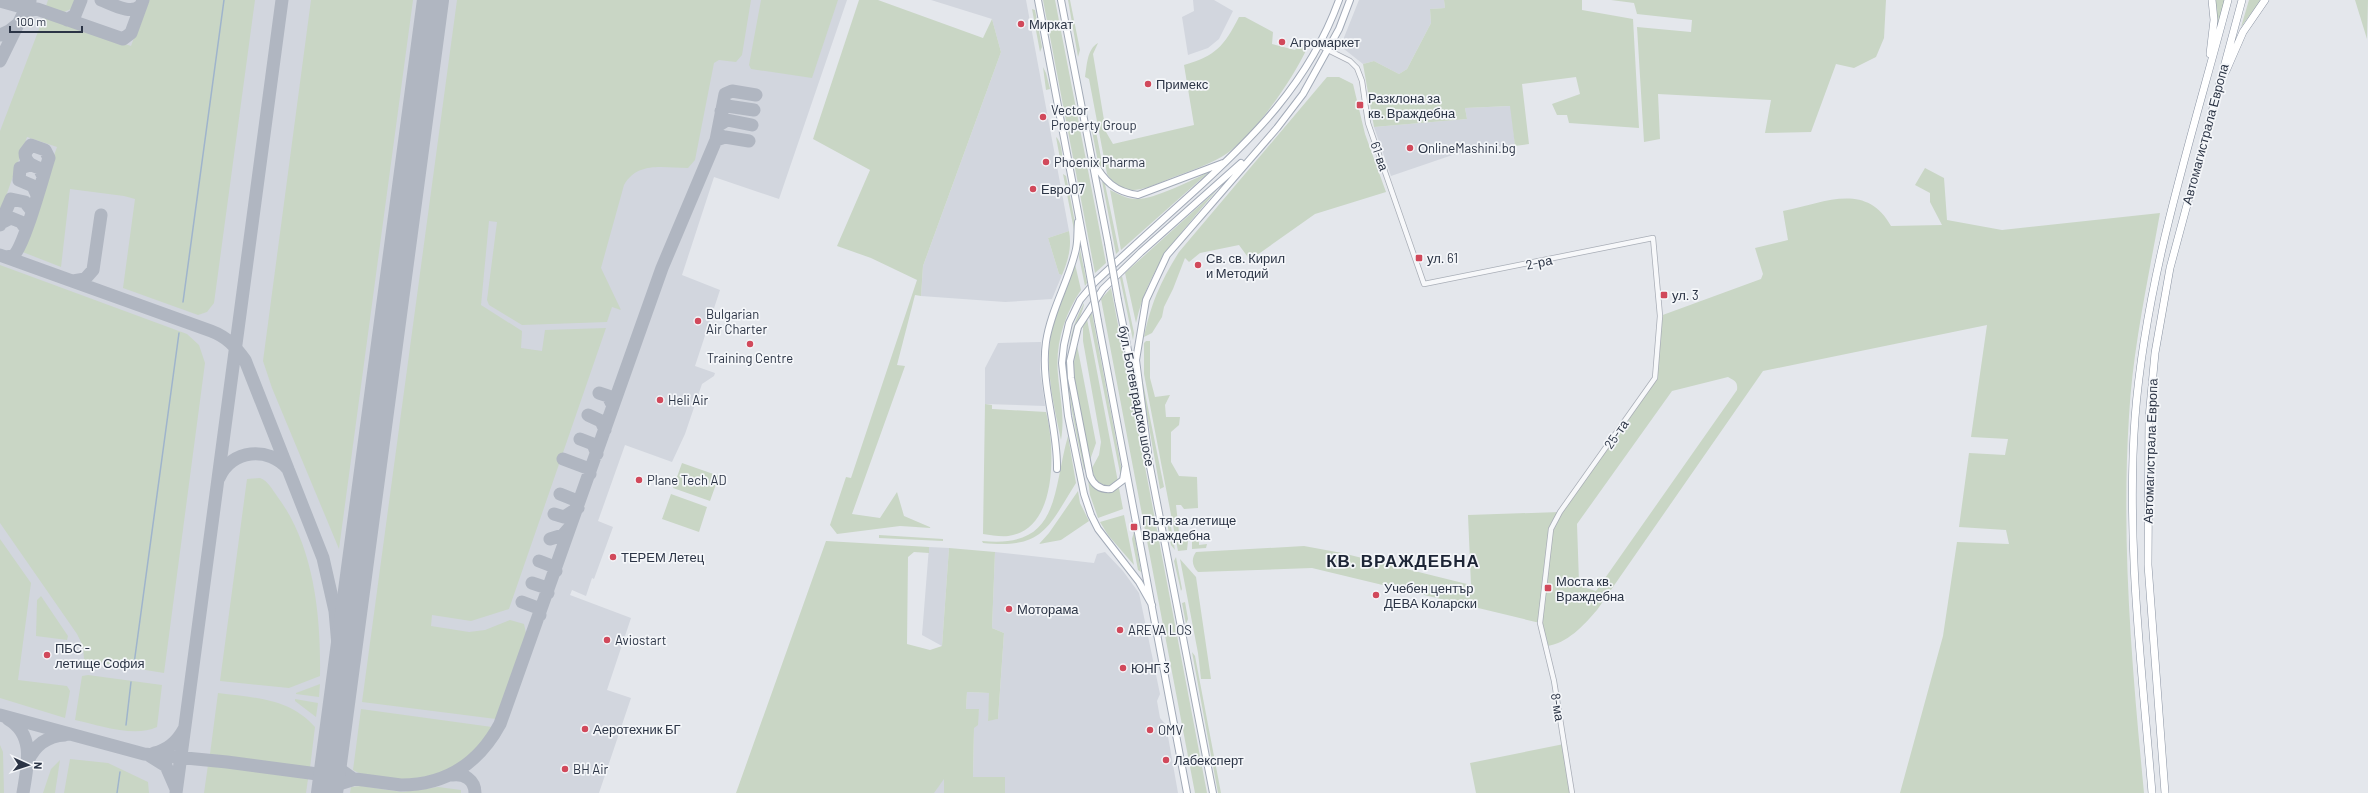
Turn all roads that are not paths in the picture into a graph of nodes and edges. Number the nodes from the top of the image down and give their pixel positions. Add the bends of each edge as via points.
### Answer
1 (1038, 0) edge
2 (1061, 0) edge
3 (1339, 0) edge
4 (1350, 0) edge
5 (2212, 0) edge
6 (2228, 0) edge
7 (2242, 0) edge
8 (2265, 0) edge
9 (1320, 46) junction
10 (1328, 51) junction
11 (2200, 108) junction
12 (2212, 108) junction
13 (1257, 149) junction
14 (1090, 156) junction
15 (1227, 162) junction
16 (1079, 210) junction
17 (1653, 238) joint
18 (1424, 284) joint
19 (1148, 453) junction
20 (1126, 460) junction
21 (1057, 469) dead end
22 (1152, 605) junction
23 (1540, 623) joint
24 (1187, 793) edge
25 (1213, 793) edge
26 (1572, 793) edge
27 (2152, 793) edge
28 (2165, 793) edge

1 - 16 main road, бул. Ботевградско шосе
2 - 14 main road, бул. Ботевградско шосе
3 - 9 main road
4 - 10 main road
5 - 11 highway via 2214,20 2210,57
6 - 11 highway, Автомагистрала Европа
7 - 12 highway, Автомагистрала Европа
8 - 12 highway via 2239,40
9 - 10 street, 61-ва
9 - 15 main road via 1293,89 1259,130
10 - 13 main road via 1303,94
10 - 18 street, 61-ва via 1350,61 1357,68 1362,81 1368,123
11 - 27 highway, Автомагистрала Европа via 2150,303 2135,418 2136,567
12 - 28 highway, Автомагистрала Европа via 2162,304 2149,418 2148,565
13 - 19 main road via 1167,255 1146,300 1136,360
13 - 20 main road via 1103,289 1084,315 1073,341 1071,378 1092,481 1100,488 1116,486 1123,480
14 - 15 main road via 1106,181 1126,193 1138,195
14 - 19 main road, бул. Ботевградско шосе, bridge
15 - 22 main road via 1095,282 1080,300 1069,323 1062,363 1068,416 1084,494 1098,529 1139,582
16 - 20 main road, бул. Ботевградско шосе, bridge
16 - 21 main road via 1076,249 1051,318 1046,342 1045,359
17 - 18 street, 2-ра
17 - 23 street, 25-та via 1660,316 1655,378 1555,520 1551,529
19 - 25 main road, бул. Ботевградско шосе
20 - 22 main road, бул. Ботевградско шосе
22 - 24 main road, бул. Ботевградско шосе
23 - 26 street, 8-ма via 1554,682

